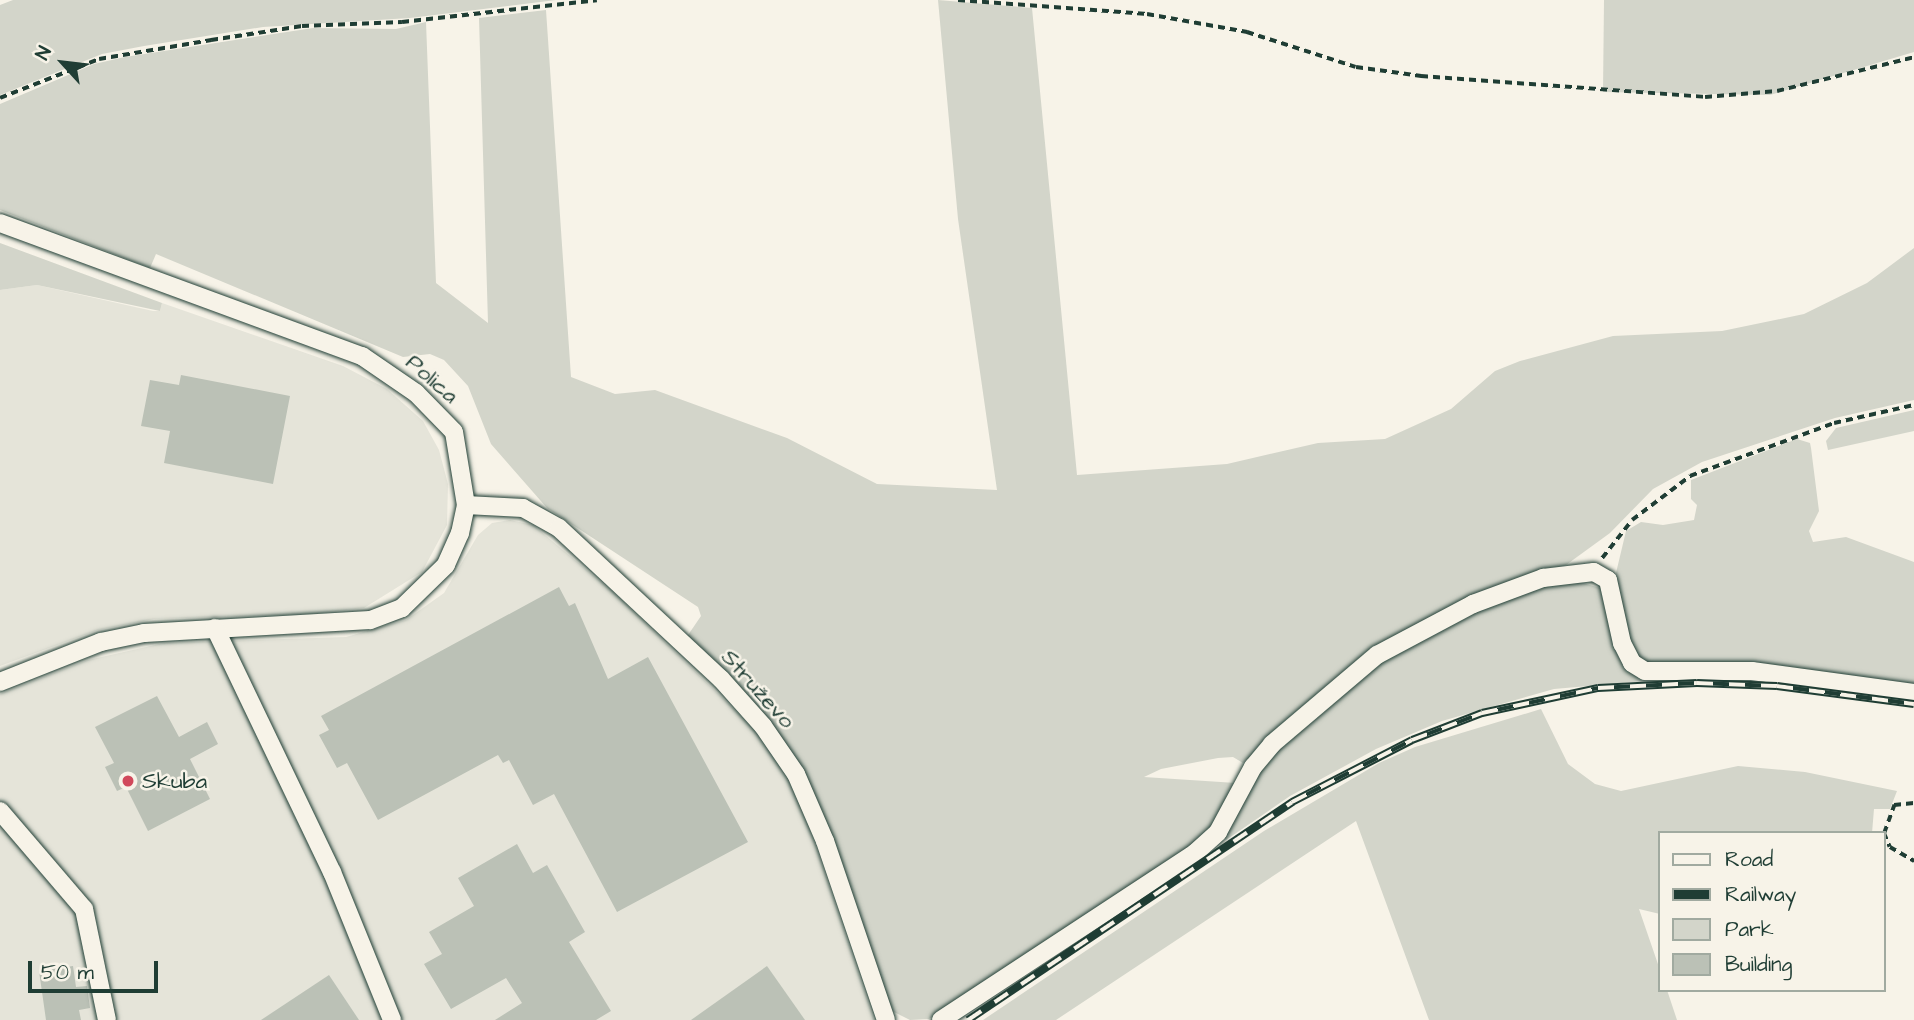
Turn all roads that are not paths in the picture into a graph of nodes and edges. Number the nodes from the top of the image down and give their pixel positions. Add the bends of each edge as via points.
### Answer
1 (0, 223) edge
2 (466, 505) junction
3 (215, 628) junction
4 (0, 682) edge
5 (1914, 693) edge
6 (0, 811) edge
7 (107, 1020) edge
8 (392, 1020) edge
9 (886, 1020) edge
10 (941, 1020) edge

1 - 2 street, Polica via 298,332 380,367 416,393 454,432
2 - 3 street, Polica via 446,565 402,608 370,620
2 - 9 street, Struževo via 523,508 559,528 721,679 763,726 796,775 825,841
3 - 4 street, Polica via 101,642
3 - 8 street via 332,872
5 - 10 street via 1752,671 1644,671 1632,663 1622,643 1608,580 1594,572 1544,578 1473,604 1377,655 1272,744 1252,766 1218,832 1195,853
6 - 7 street via 84,909

